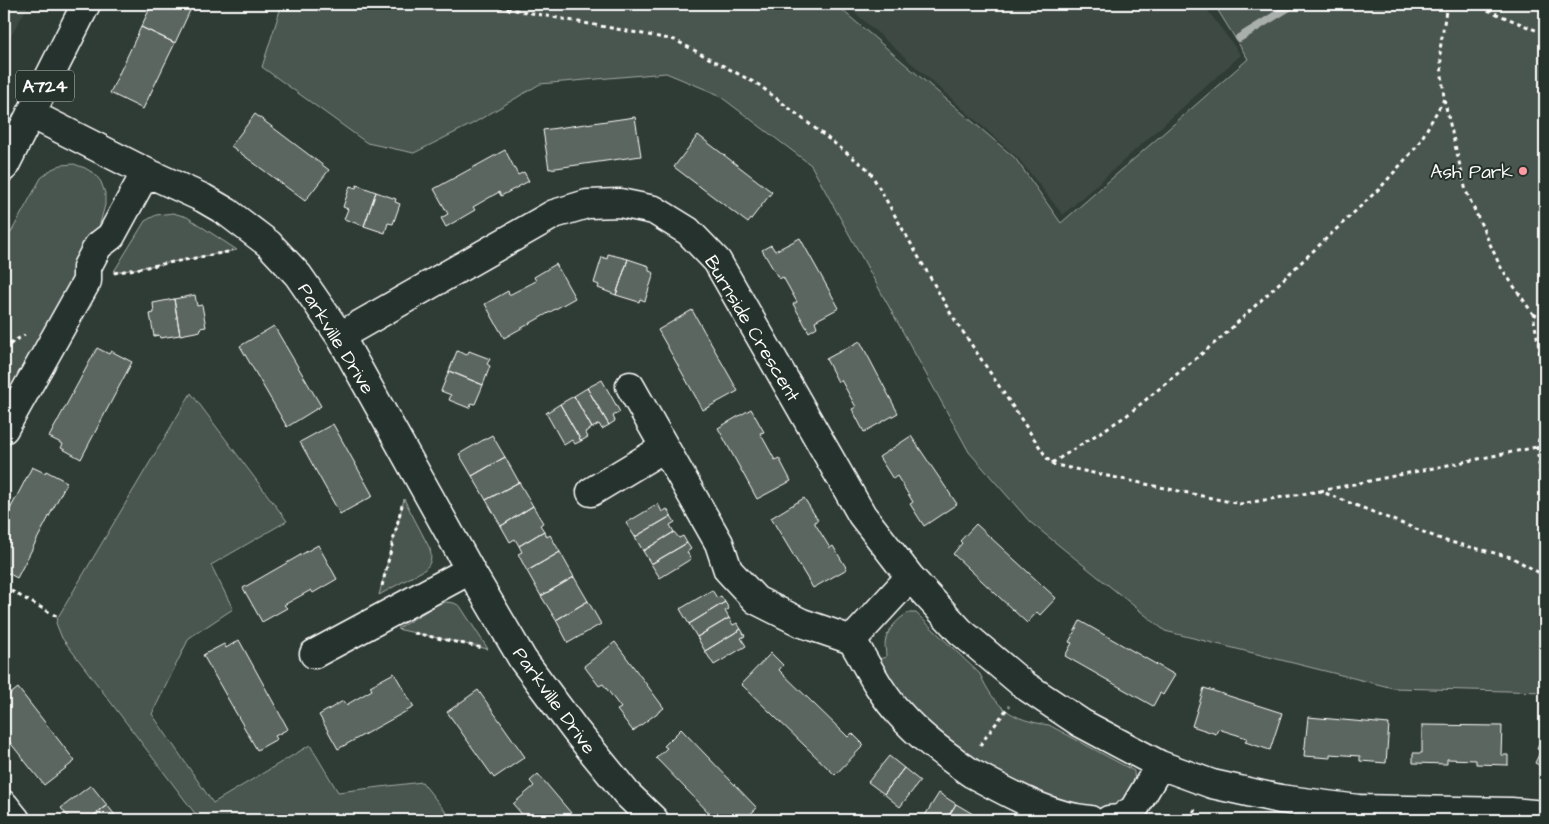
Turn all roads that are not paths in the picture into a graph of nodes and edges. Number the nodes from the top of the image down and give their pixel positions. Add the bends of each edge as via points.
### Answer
1 (86, 4) edge
2 (31, 114) junction
3 (4, 167) edge
4 (146, 172) junction
5 (340, 336) junction
6 (630, 386) dead end
7 (4, 429) edge
8 (664, 448) junction
9 (591, 492) dead end
10 (470, 570) junction
11 (910, 577) junction
12 (852, 640) junction
13 (314, 654) dead end
14 (1160, 765) junction
15 (4, 804) edge
16 (1545, 815) edge
17 (16, 820) edge
18 (654, 820) edge
19 (1090, 820) edge
20 (1109, 820) edge

1 - 2 street, A724
2 - 3 street, A724
2 - 4 street, Parkville Drive
4 - 5 street, Parkville Drive via 227,212 269,244 298,275
4 - 7 street via 111,236 98,246 87,267 87,281
5 - 10 street, Parkville Drive
5 - 11 street, Burnside Crescent via 554,214 587,204 620,203 654,210 688,232 717,262 862,515
6 - 8 street
8 - 9 street
8 - 12 street via 719,543 728,570 756,600 802,623
10 - 13 street
10 - 18 street, Parkville Drive via 521,657 574,730 627,794
11 - 12 street
11 - 14 street, Burnside Crescent via 960,631 1024,685 1081,723
12 - 19 street via 899,714 963,768 1045,811
14 - 16 street, Burnside Crescent via 1212,784 1280,799 1358,809
14 - 20 street via 1134,808 1120,819
15 - 17 street

